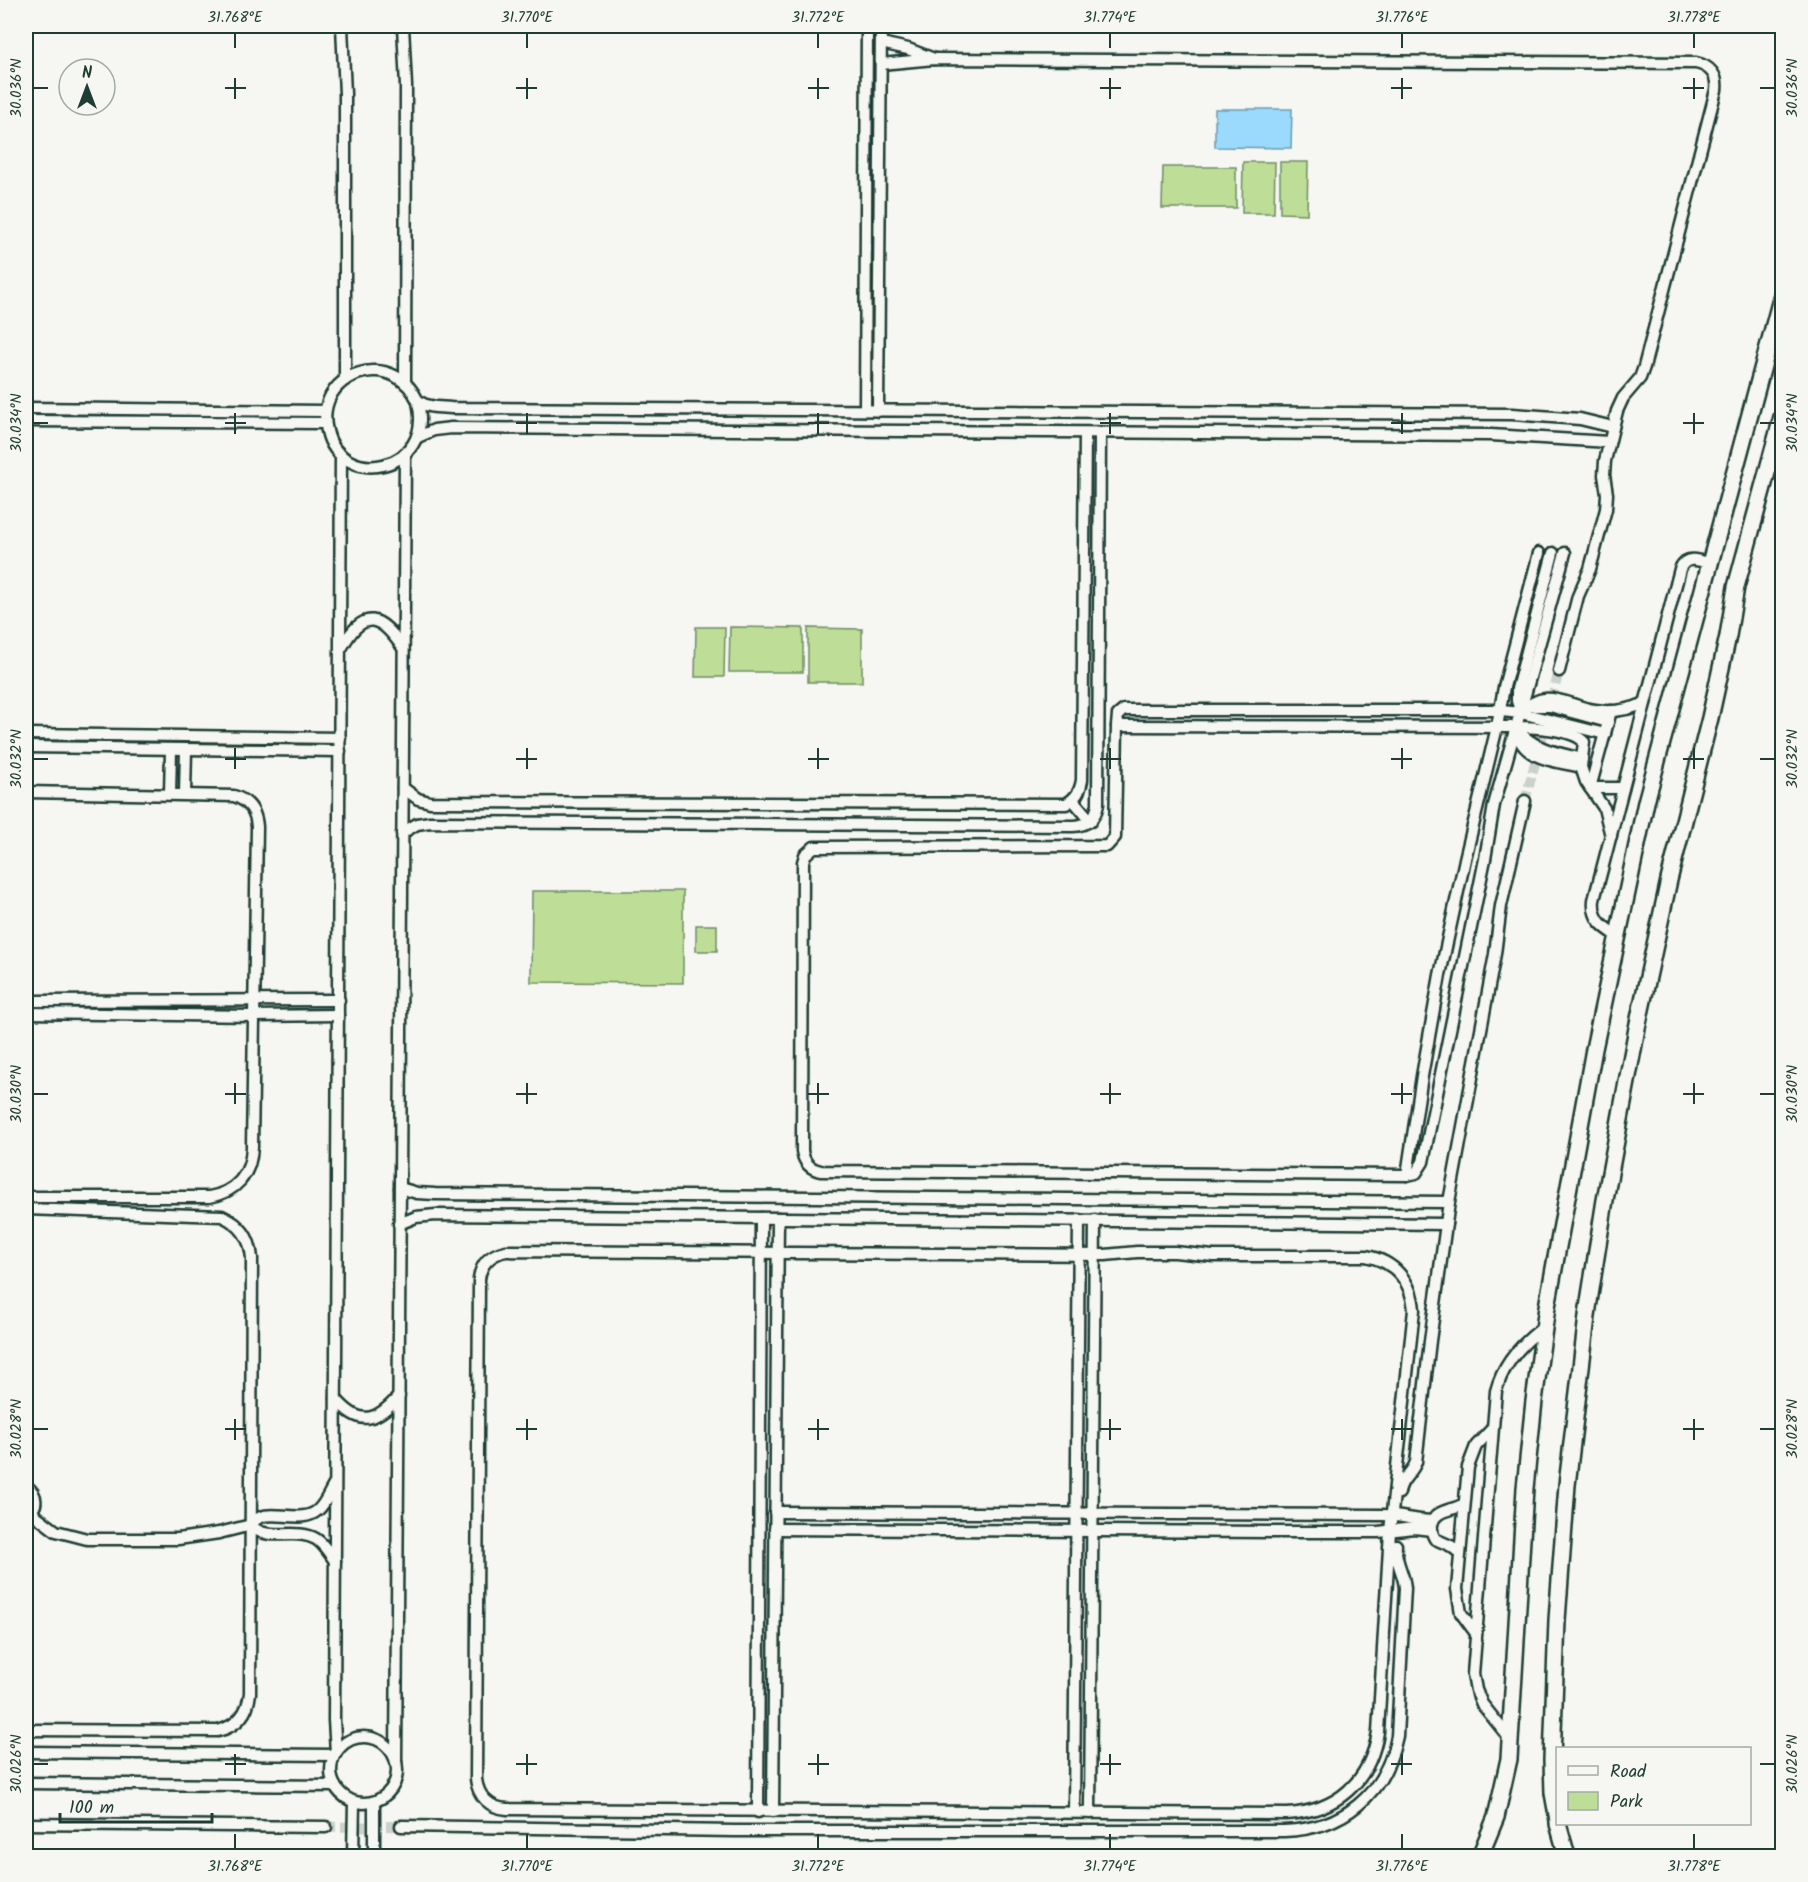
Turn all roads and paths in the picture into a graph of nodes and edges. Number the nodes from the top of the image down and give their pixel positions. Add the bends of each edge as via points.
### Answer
1 (342, 26) edge
2 (403, 26) edge
3 (867, 26) edge
4 (881, 26) edge
5 (881, 43) junction
6 (934, 59) junction
7 (881, 64) junction
8 (1782, 295) edge
9 (345, 380) junction
10 (405, 383) junction
11 (418, 402) junction
12 (26, 408) edge
13 (593, 408) junction
14 (865, 410) junction
15 (326, 411) junction
16 (878, 411) junction
17 (1008, 411) junction
18 (1227, 412) junction
19 (1531, 415) junction
20 (1782, 417) edge
21 (26, 421) edge
22 (325, 423) junction
23 (1613, 427) junction
24 (593, 430) junction
25 (1008, 432) junction
26 (1085, 433) junction
27 (1100, 433) junction
28 (1227, 434) junction
29 (1531, 436) junction
30 (418, 437) junction
31 (1609, 442) junction
32 (341, 455) junction
33 (405, 455) junction
34 (1539, 553) dead end
35 (1553, 553) dead end
36 (1565, 553) dead end
37 (1710, 564) junction
38 (341, 649) junction
39 (404, 649) junction
40 (1559, 670) tunnel mouth
41 (1645, 703) junction
42 (1501, 710) junction
43 (1521, 713) junction
44 (1609, 716) junction
45 (1117, 726) junction
46 (1497, 727) junction
47 (1516, 727) junction
48 (26, 734) edge
49 (1605, 734) junction
50 (340, 738) junction
51 (26, 747) edge
52 (171, 750) junction
53 (186, 750) junction
54 (340, 751) junction
55 (1489, 758) junction
56 (1582, 763) junction
57 (1506, 764) junction
58 (403, 788) junction
59 (1590, 788) junction
60 (1623, 788) junction
61 (26, 792) edge
62 (170, 794) junction
63 (185, 794) junction
64 (1073, 800) junction
65 (1525, 801) tunnel mouth
66 (546, 802) junction
67 (1023, 805) junction
68 (1090, 821) junction
69 (545, 823) junction
70 (1023, 826) junction
71 (402, 833) junction
72 (1611, 836) junction
73 (1618, 936) junction
74 (339, 1000) junction
75 (26, 1001) edge
76 (254, 1001) junction
77 (26, 1013) edge
78 (338, 1015) junction
79 (254, 1016) junction
80 (1422, 1076) junction
81 (1439, 1081) junction
82 (1407, 1175) junction
83 (400, 1188) junction
84 (595, 1196) junction
85 (26, 1197) edge
86 (908, 1197) junction
87 (1274, 1200) junction
88 (1449, 1202) junction
89 (26, 1209) edge
90 (595, 1217) junction
91 (760, 1218) junction
92 (778, 1218) junction
93 (909, 1218) junction
94 (1079, 1220) junction
95 (1095, 1220) junction
96 (1274, 1222) junction
97 (399, 1224) junction
98 (1446, 1224) junction
99 (760, 1253) junction
100 (777, 1253) junction
101 (1079, 1255) junction
102 (1094, 1255) junction
103 (1544, 1327) junction
104 (399, 1396) junction
105 (336, 1399) junction
106 (1492, 1429) junction
107 (335, 1482) junction
108 (26, 1486) edge
109 (1464, 1504) junction
110 (775, 1512) junction
111 (28, 1514) edge
112 (1077, 1514) junction
113 (1092, 1515) junction
114 (292, 1517) junction
115 (1394, 1524) junction
116 (251, 1525) junction
117 (1432, 1526) junction
118 (775, 1529) junction
119 (1076, 1530) junction
120 (1092, 1530) junction
121 (292, 1533) junction
122 (1460, 1553) junction
123 (335, 1561) junction
124 (1475, 1632) junction
125 (758, 1689) junction
126 (774, 1689) junction
127 (26, 1730) edge
128 (1511, 1740) junction
129 (26, 1752) edge
130 (335, 1754) junction
131 (396, 1761) junction
132 (26, 1783) edge
133 (335, 1786) junction
134 (354, 1802) junction
135 (374, 1802) junction
136 (1556, 1810) edge
137 (758, 1812) junction
138 (773, 1812) junction
139 (1074, 1812) junction
140 (1090, 1813) junction
141 (26, 1824) edge
142 (1559, 1825) edge
143 (400, 1826) tunnel mouth
144 (326, 1827) tunnel mouth
145 (353, 1857) edge
146 (374, 1857) edge
147 (1480, 1857) edge
148 (1567, 1857) edge

1 - 9 street
2 - 10 street
3 - 14 street
4 - 5 street
5 - 6 street
5 - 7 street
6 - 7 street
6 - 23 street via 1696,63 1708,67 1716,77 1716,90 1644,367 1623,398
7 - 16 street
8 - 37 main road
9 - 10 street via 375,371 392,374
9 - 15 street via 332,394
10 - 11 street
11 - 13 street via 451,408
11 - 30 street
12 - 15 street
13 - 14 street
13 - 24 street
14 - 16 street
15 - 22 street
16 - 17 street
17 - 18 street
17 - 25 street
18 - 19 street
18 - 28 street
19 - 23 street via 1580,419
19 - 29 street
20 - 136 main road via 1736,587 1722,663 1653,950 1596,1253 1561,1553 1552,1760
21 - 22 street
22 - 32 street via 327,435
23 - 31 street
24 - 25 street
24 - 30 street via 452,428
25 - 26 street
26 - 27 street
26 - 64 street via 1082,780
27 - 28 street
27 - 68 street via 1098,804
28 - 29 street
29 - 31 street
30 - 33 street
31 - 40 street via 1604,468 1606,509
32 - 33 street via 366,466 380,466
32 - 38 street
33 - 39 street
34 - 42 street
35 - 43 street via 1517,689
36 - 43 street
37 - 41 street via 1690,559 1681,566
37 - 73 main road via 1646,802
38 - 39 street via 356,625 371,621 386,625
38 - 50 street
39 - 58 street
41 - 44 street
41 - 60 street
42 - 43 street
42 - 45 street via 1128,710 1118,715
42 - 46 street
43 - 44 street via 1536,701 1548,698
43 - 47 street
43 - 49 street
44 - 49 street
45 - 46 street
45 - 82 street via 1115,837 1107,846 821,845 807,851 803,862 805,1161 821,1171
46 - 47 street
46 - 55 street
47 - 56 street via 1527,751
47 - 56 street via 1548,729 1581,738 1585,744
47 - 57 street
48 - 50 street
49 - 59 street
50 - 54 street
51 - 52 street
52 - 53 street
52 - 62 street
53 - 54 street
53 - 63 street
54 - 74 street
55 - 57 street
55 - 80 street via 1464,859
56 - 59 street
57 - 81 street via 1491,819
58 - 66 street via 430,802
58 - 71 street
59 - 60 street
59 - 72 street via 1604,808
60 - 72 street
61 - 62 street
62 - 63 street
63 - 76 street via 234,796 247,802 255,813
64 - 67 street via 1057,805
64 - 68 street
65 - 88 street via 1501,906
66 - 67 street
66 - 69 street
67 - 70 street
68 - 70 street via 1079,826
69 - 70 street
69 - 71 street via 424,823
71 - 83 street
72 - 73 street via 1594,910 1599,923
73 - 103 main road
74 - 76 street
74 - 78 street
75 - 76 street
76 - 79 street
77 - 79 street
78 - 79 street
78 - 105 street
79 - 85 street via 252,1158 238,1185 220,1196 210,1197
80 - 81 street
80 - 82 street
81 - 82 street via 1421,1166 1416,1173
83 - 84 street via 426,1194
83 - 97 street
84 - 86 street
84 - 90 street
86 - 87 street
86 - 93 street
87 - 88 street
87 - 96 street
88 - 98 street
89 - 116 street via 211,1215 232,1221 247,1237 252,1258
90 - 91 street
90 - 97 street via 436,1215
91 - 92 street
91 - 99 street
92 - 93 street
92 - 100 street
93 - 94 street
94 - 95 street
94 - 101 street
95 - 96 street
95 - 102 street
96 - 98 street
97 - 104 street
98 - 115 street via 1416,1462 1401,1484
99 - 100 street
99 - 125 street
99 - 137 street via 506,1251 494,1255 482,1267 476,1779 482,1796 501,1808
100 - 101 street
100 - 110 street
101 - 102 street
101 - 112 street
102 - 113 street
102 - 115 street via 1175,1252 1213,1257 1366,1256 1395,1268 1409,1287 1414,1310
103 - 106 street via 1504,1370 1496,1391
103 - 128 main road via 1526,1488
104 - 105 street via 379,1415 365,1418 351,1414
104 - 131 street
105 - 107 street
106 - 109 street via 1476,1446 1470,1460
106 - 124 street
107 - 114 street via 320,1509 305,1517
107 - 123 street
108 - 111 street via 36,1499
109 - 117 street via 1439,1513
109 - 122 street
110 - 112 street
110 - 118 street
111 - 116 street via 56,1531 87,1539 178,1539
112 - 113 street
112 - 119 street
113 - 115 street
113 - 120 street
114 - 116 street via 264,1516
114 - 121 street
115 - 117 street
115 - 120 street
115 - 140 street via 1378,1732 1368,1766 1352,1787 1324,1806 1300,1813
115 - 143 street via 1396,1560 1405,1588 1394,1751 1371,1793 1346,1814 1316,1827 1284,1831 766,1831
116 - 121 street via 262,1533
116 - 127 street via 250,1694 246,1711 234,1725 218,1731
117 - 122 street via 1435,1539
118 - 119 street
118 - 126 street
119 - 120 street
119 - 139 street
120 - 140 street
121 - 123 street via 315,1538
122 - 124 street via 1458,1605
123 - 130 street
124 - 128 street via 1476,1690 1482,1704
125 - 126 street
125 - 137 street
126 - 138 street
128 - 147 main road via 1502,1797
129 - 130 street
130 - 131 street via 350,1740 368,1737 386,1745
130 - 133 street via 331,1771
131 - 135 street via 394,1785
132 - 133 street
133 - 134 street
134 - 135 street
134 - 145 street
135 - 146 street
137 - 138 street
138 - 139 street
139 - 140 street
141 - 144 street
142 - 148 main road

